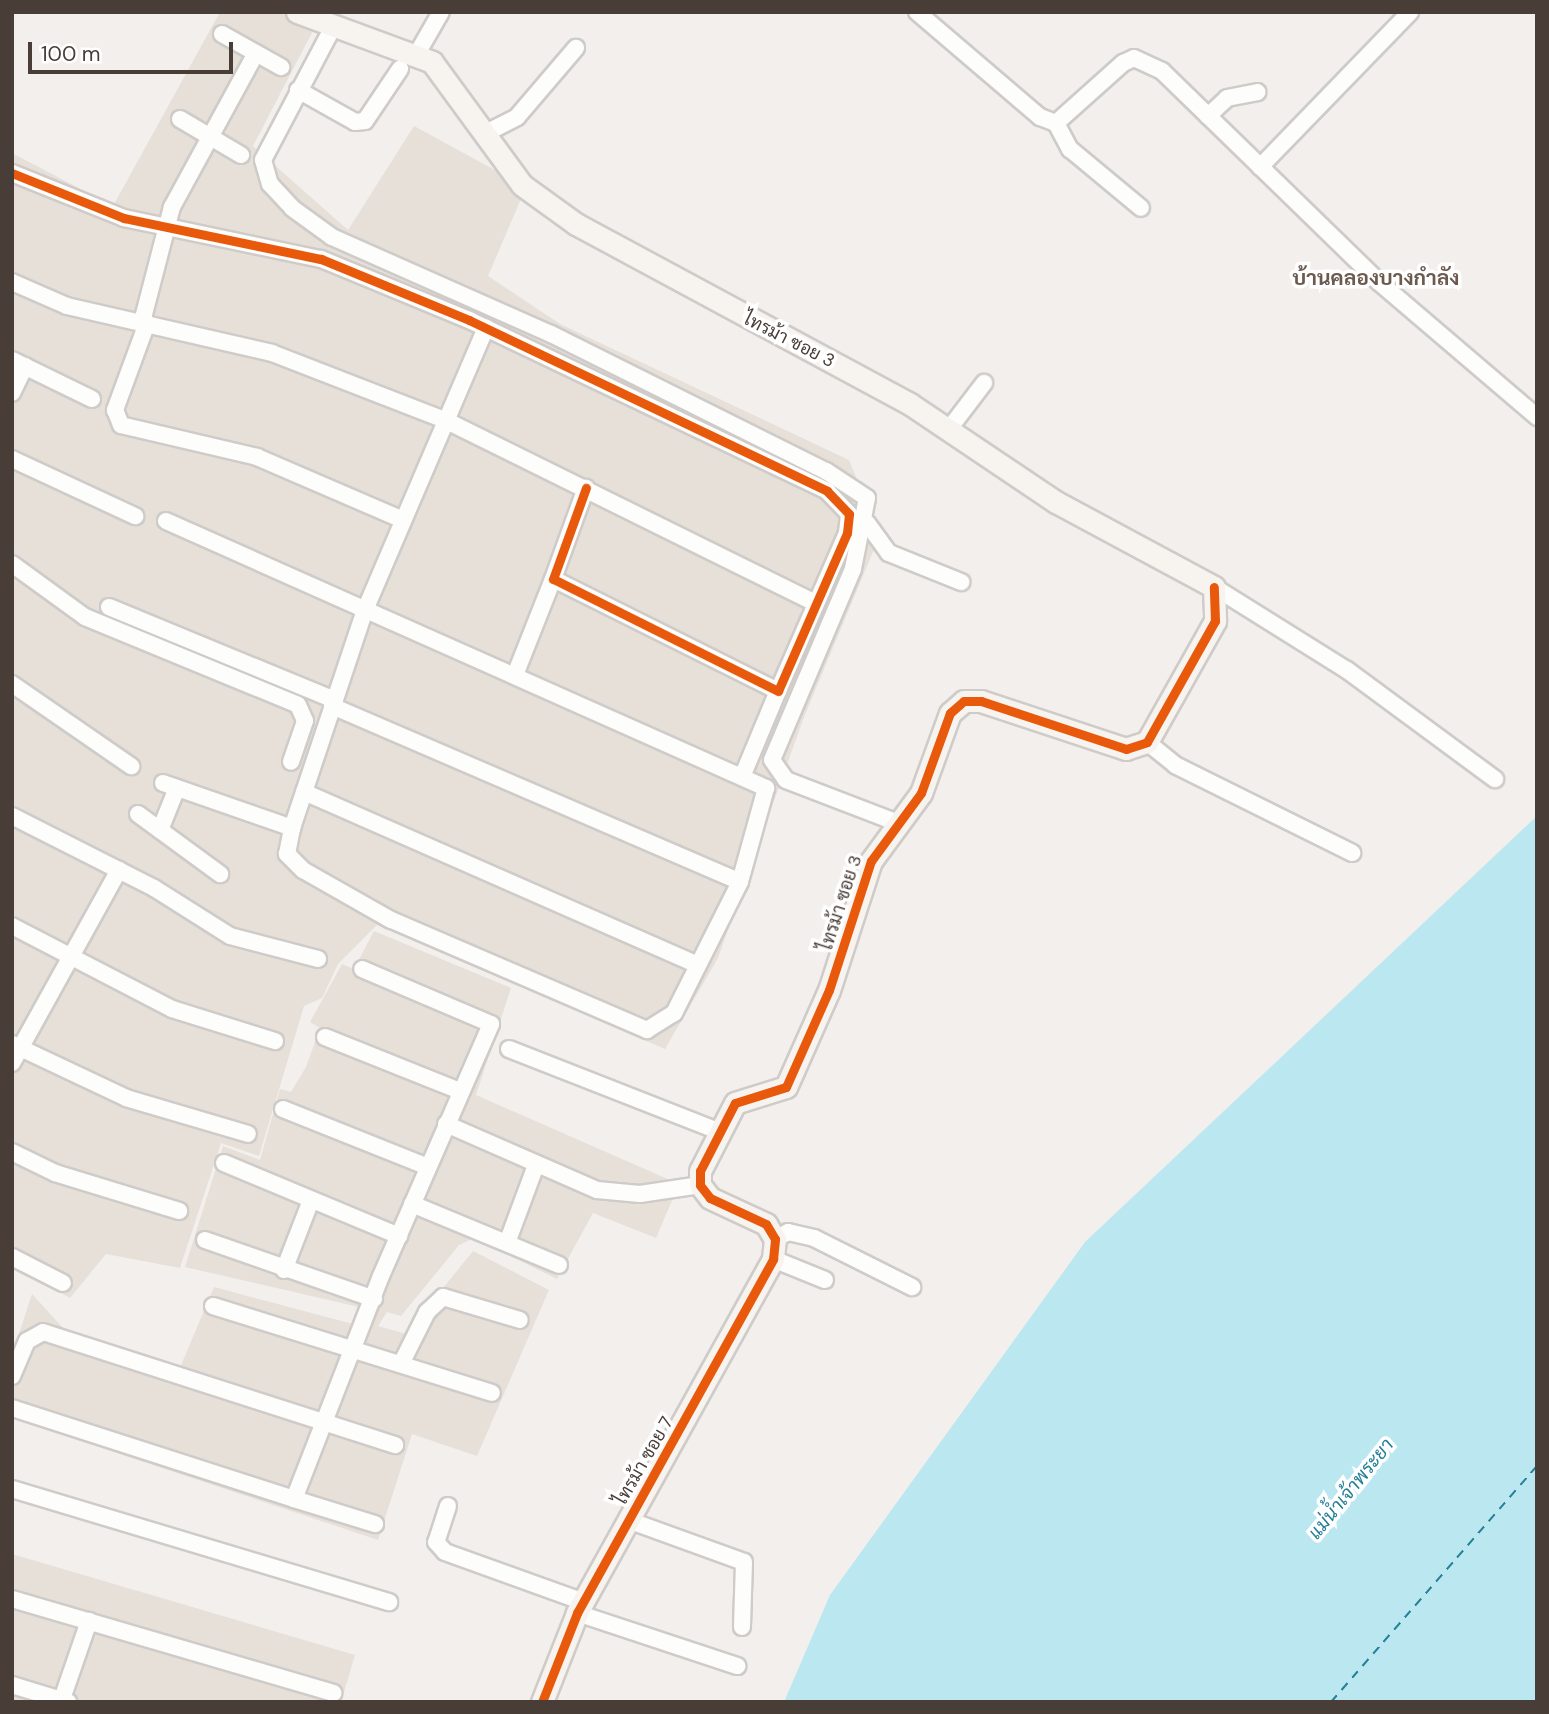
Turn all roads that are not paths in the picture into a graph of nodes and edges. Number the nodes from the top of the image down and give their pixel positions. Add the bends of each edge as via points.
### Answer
1 (297, 12) edge
2 (441, 12) edge
3 (917, 12) edge
4 (1410, 12) edge
5 (333, 27) junction
6 (222, 34) dead end
7 (576, 48) dead end
8 (256, 52) junction
9 (418, 52) junction
10 (281, 67) dead end
11 (401, 69) dead end
12 (298, 90) junction
13 (1257, 92) dead end
14 (1208, 116) junction
15 (180, 119) dead end
16 (1056, 123) junction
17 (486, 134) junction
18 (209, 136) junction
19 (241, 155) dead end
20 (1260, 167) junction
21 (12, 173) edge
22 (1141, 208) dead end
23 (166, 227) junction
24 (12, 282) edge
25 (144, 322) junction
26 (486, 328) junction
27 (19, 363) edge
28 (984, 383) dead end
29 (12, 393) edge
30 (92, 398) dead end
31 (1537, 417) edge
32 (447, 421) junction
33 (949, 429) junction
34 (12, 459) edge
35 (586, 488) junction
36 (135, 516) dead end
37 (403, 520) junction
38 (166, 521) dead end
39 (867, 523) junction
40 (12, 564) edge
41 (553, 579) junction
42 (961, 582) dead end
43 (1214, 587) junction
44 (814, 601) junction
45 (110, 607) dead end
46 (365, 610) junction
47 (515, 676) junction
48 (12, 684) edge
49 (778, 691) junction
50 (334, 703) junction
51 (1147, 742) junction
52 (291, 762) dead end
53 (131, 766) dead end
54 (742, 777) junction
55 (1495, 779) dead end
56 (304, 792) junction
57 (138, 814) dead end
58 (12, 816) edge
59 (898, 823) junction
60 (292, 828) junction
61 (160, 830) junction
62 (1352, 853) dead end
63 (119, 870) junction
64 (220, 874) dead end
65 (740, 882) junction
66 (12, 926) edge
67 (72, 958) junction
68 (317, 959) dead end
69 (698, 965) junction
70 (362, 969) dead end
71 (325, 1037) dead end
72 (275, 1041) dead end
73 (509, 1049) dead end
74 (15, 1052) edge
75 (460, 1091) junction
76 (282, 1109) dead end
77 (446, 1124) junction
78 (718, 1131) junction
79 (248, 1134) dead end
80 (12, 1152) edge
81 (225, 1163) dead end
82 (536, 1165) junction
83 (428, 1167) junction
84 (700, 1185) junction
85 (311, 1200) junction
86 (412, 1204) junction
87 (179, 1211) dead end
88 (399, 1236) junction
89 (205, 1240) dead end
90 (507, 1243) junction
91 (774, 1249) junction
92 (12, 1257) edge
93 (559, 1265) dead end
94 (284, 1270) junction
95 (825, 1280) dead end
96 (63, 1283) dead end
97 (912, 1287) dead end
98 (374, 1299) junction
99 (213, 1306) dead end
100 (520, 1320) dead end
101 (354, 1350) junction
102 (401, 1364) junction
103 (12, 1376) edge
104 (492, 1393) dead end
105 (12, 1408) edge
106 (323, 1425) junction
107 (395, 1446) dead end
108 (12, 1489) edge
109 (294, 1499) junction
110 (449, 1506) dead end
111 (628, 1520) junction
112 (374, 1524) dead end
113 (12, 1599) edge
114 (389, 1602) dead end
115 (581, 1607) junction
116 (89, 1621) junction
117 (742, 1627) dead end
118 (737, 1666) dead end
119 (12, 1685) edge
120 (334, 1693) dead end
121 (63, 1701) edge
122 (542, 1702) edge

1 - 5 street, ไทรม้า ซอย 3
2 - 9 street
3 - 16 street via 1040,117
4 - 20 street
5 - 9 street, ไทรม้า ซอย 3
5 - 12 street
6 - 8 street
7 - 17 street via 517,117
8 - 10 street
8 - 18 street
9 - 17 street, ไทรม้า ซอย 3 via 460,95
11 - 12 street via 365,121 355,122
12 - 39 street via 262,170 292,208 332,237 551,334 826,471 867,498
13 - 14 street via 1227,98
14 - 16 street via 1161,71 1134,58
14 - 20 street
15 - 18 street
16 - 22 street via 1070,149
17 - 33 street, ไทรม้า ซอย 3 via 528,191 576,224
18 - 19 street
18 - 23 street
20 - 31 street via 1378,282
21 - 23 street via 69,200
23 - 25 street
23 - 26 street via 321,259
24 - 25 street via 67,306
25 - 32 street via 272,353
25 - 37 street via 115,410 121,425 257,457
26 - 32 street
26 - 44 street via 834,496 849,514 847,533
27 - 29 street
27 - 30 street
28 - 33 street
32 - 35 street
32 - 37 street
33 - 43 street, ไทรม้า ซอย 3 via 1056,502
34 - 36 street
35 - 41 street
35 - 44 street
37 - 46 street
38 - 46 street
39 - 42 street via 889,553
39 - 59 street via 772,760 786,780
40 - 52 street via 85,617 298,705 306,721
41 - 47 street
41 - 49 street
43 - 51 street via 1215,621
43 - 55 street via 1347,670
44 - 49 street
45 - 50 street
46 - 47 street
46 - 50 street
47 - 54 street
48 - 53 street
49 - 54 street
50 - 56 street
50 - 65 street
51 - 59 street, ไทรม้า ซอย 3 via 1126,748 1027,714 964,701 950,713 927,781
51 - 62 street via 1175,765
54 - 65 street via 766,788
56 - 60 street
56 - 69 street
57 - 61 street
58 - 63 street
59 - 78 street, ไทรม้า ซอย 3 via 871,860 829,990 786,1087 735,1103
60 - 61 street via 170,786
60 - 69 street via 287,854 303,870 391,920 647,1030 674,1013
61 - 64 street
63 - 67 street
63 - 68 street via 230,936
65 - 69 street
66 - 67 street
67 - 72 street via 172,1009
67 - 74 street
70 - 75 street via 492,1024
71 - 75 street
73 - 78 street
74 - 79 street via 126,1098
75 - 77 street
76 - 83 street
77 - 82 street
77 - 83 street
78 - 84 street, ไทรม้า ซอย 3
80 - 87 street via 55,1173
81 - 85 street
82 - 84 street via 623,1194
82 - 90 street
83 - 86 street
84 - 91 street via 710,1198 766,1224
85 - 88 street
85 - 94 street
86 - 88 street
86 - 90 street
88 - 98 street
89 - 94 street
90 - 93 street
91 - 95 street
91 - 97 street via 788,1232 814,1238
91 - 111 street, ไทรม้า ซอย 7
92 - 96 street
94 - 98 street
98 - 101 street
99 - 101 street
100 - 102 street via 443,1297 427,1312
101 - 102 street
101 - 106 street
102 - 104 street
103 - 106 street via 27,1341 43,1332
105 - 109 street
106 - 107 street
106 - 109 street
108 - 114 street
109 - 112 street
110 - 115 street via 436,1542 445,1552
111 - 115 street, ไทรม้า ซอย 7
111 - 117 street via 744,1562
113 - 116 street
115 - 118 street
115 - 122 street, ไทรม้า ซอย 7
116 - 120 street
116 - 121 street
119 - 121 street

